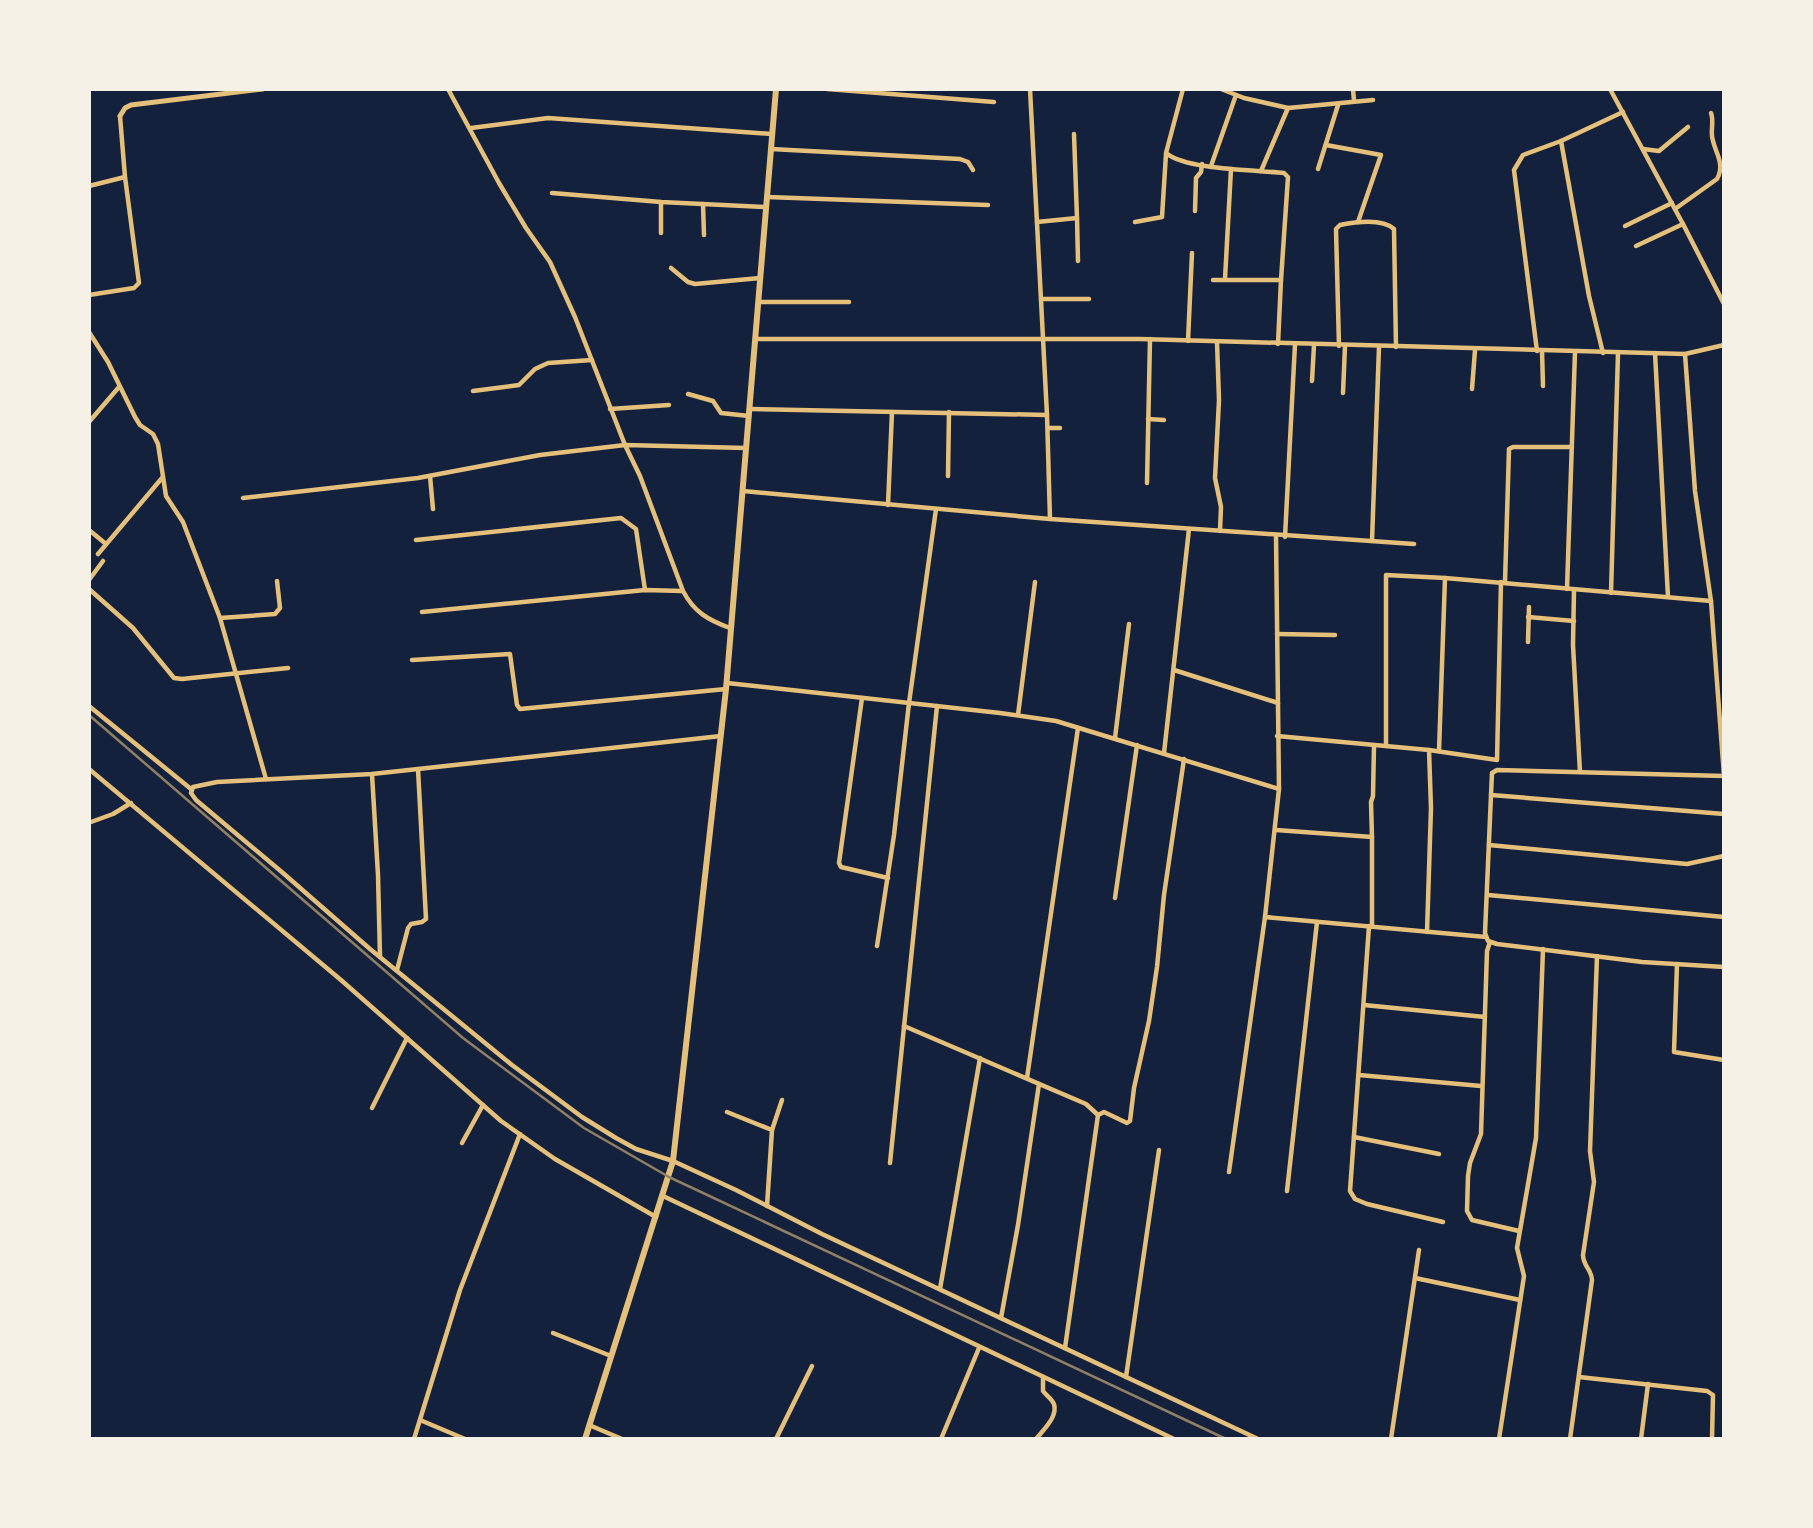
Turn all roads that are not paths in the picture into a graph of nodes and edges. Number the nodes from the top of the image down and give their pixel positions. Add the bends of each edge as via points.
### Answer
1 (263, 89) edge
2 (449, 89) edge
3 (776, 89) edge
4 (827, 89) edge
5 (1030, 89) edge
6 (1183, 89) edge
7 (1222, 89) edge
8 (1353, 89) edge
9 (1610, 89) edge
10 (1236, 95) junction
11 (1373, 100) dead end
12 (993, 102) dead end
13 (1354, 102) junction
14 (1338, 105) junction
15 (1288, 108) junction
16 (1623, 112) junction
17 (1711, 113) dead end
18 (120, 116) joint
19 (1688, 127) dead end
20 (471, 128) junction
21 (772, 134) junction
22 (1074, 134) dead end
23 (1561, 141) junction
24 (1326, 145) junction
25 (770, 149) junction
26 (1643, 149) junction
27 (1166, 153) junction
28 (1202, 164) junction
29 (1211, 166) junction
30 (1231, 169) junction
31 (1318, 169) dead end
32 (973, 170) dead end
33 (1261, 172) junction
34 (1722, 174) edge
35 (125, 177) junction
36 (89, 186) edge
37 (552, 193) dead end
38 (767, 197) junction
39 (661, 202) junction
40 (703, 204) junction
41 (988, 205) dead end
42 (1673, 206) junction
43 (766, 207) junction
44 (1195, 211) dead end
45 (1077, 218) junction
46 (1037, 222) junction
47 (1135, 222) dead end
48 (1358, 222) junction
49 (1684, 224) junction
50 (1625, 226) dead end
51 (661, 233) dead end
52 (704, 235) dead end
53 (1636, 246) dead end
54 (1192, 253) dead end
55 (1078, 261) dead end
56 (671, 268) dead end
57 (760, 278) junction
58 (1225, 279) junction
59 (1213, 280) dead end
60 (1281, 280) junction
61 (89, 295) edge
62 (1041, 299) junction
63 (1088, 299) dead end
64 (758, 302) junction
65 (849, 302) dead end
66 (1724, 304) edge
67 (89, 332) edge
68 (1150, 339) junction
69 (756, 340) junction
70 (1043, 340) junction
71 (1188, 341) junction
72 (1217, 342) junction
73 (1278, 344) junction
74 (1295, 344) junction
75 (1314, 345) junction
76 (1724, 345) edge
77 (1342, 346) junction
78 (1379, 347) junction
79 (1396, 347) junction
80 (1475, 350) junction
81 (1539, 351) junction
82 (1575, 352) junction
83 (1602, 353) junction
84 (1618, 353) junction
85 (1655, 354) junction
86 (1685, 354) junction
87 (592, 360) junction
88 (1312, 381) dead end
89 (1543, 386) dead end
90 (119, 387) junction
91 (1472, 389) dead end
92 (473, 391) dead end
93 (1343, 393) dead end
94 (688, 394) dead end
95 (669, 405) dead end
96 (610, 409) junction
97 (891, 412) junction
98 (949, 412) junction
99 (750, 413) junction
100 (1047, 415) junction
101 (1148, 419) junction
102 (1164, 420) dead end
103 (89, 422) edge
104 (1049, 428) junction
105 (1060, 428) dead end
106 (625, 445) junction
107 (1572, 447) junction
108 (747, 448) junction
109 (430, 476) junction
110 (948, 476) dead end
111 (162, 478) junction
112 (1147, 483) dead end
113 (743, 491) junction
114 (243, 498) dead end
115 (888, 505) junction
116 (433, 509) dead end
117 (936, 509) junction
118 (1050, 519) junction
119 (1189, 529) junction
120 (89, 530) edge
121 (1220, 531) junction
122 (1276, 536) junction
123 (1285, 537) junction
124 (415, 540) dead end
125 (1372, 541) junction
126 (106, 544) junction
127 (1414, 544) dead end
128 (98, 554) dead end
129 (103, 561) dead end
130 (1445, 579) junction
131 (89, 580) edge
132 (278, 581) dead end
133 (1035, 582) dead end
134 (1503, 582) junction
135 (89, 589) edge
136 (1567, 589) junction
137 (645, 590) junction
138 (1574, 590) junction
139 (683, 591) junction
140 (1611, 593) junction
141 (1668, 597) junction
142 (1711, 601) junction
143 (1529, 607) dead end
144 (422, 612) dead end
145 (1528, 617) junction
146 (220, 618) junction
147 (1573, 621) junction
148 (1129, 624) dead end
149 (730, 628) junction
150 (1277, 634) junction
151 (1335, 635) dead end
152 (1528, 642) dead end
153 (412, 660) dead end
154 (288, 668) dead end
155 (1174, 670) junction
156 (236, 674) junction
157 (726, 686) junction
158 (862, 698) junction
159 (909, 703) junction
160 (1278, 703) junction
161 (89, 706) edge
162 (937, 706) junction
163 (1018, 715) junction
164 (1078, 727) junction
165 (721, 736) junction
166 (1277, 736) junction
167 (1115, 738) junction
168 (1138, 745) junction
169 (1374, 745) junction
170 (1386, 746) junction
171 (1429, 750) junction
172 (1439, 751) junction
173 (1164, 753) junction
174 (1184, 759) junction
175 (1497, 760) junction
176 (89, 769) edge
177 (418, 769) junction
178 (1497, 770) junction
179 (1580, 772) junction
180 (372, 774) junction
181 (1724, 777) edge
182 (266, 779) junction
183 (191, 789) junction
184 (1279, 789) junction
185 (1491, 795) junction
186 (131, 803) junction
187 (1724, 814) edge
188 (91, 822) edge
189 (1276, 830) junction
190 (1373, 837) junction
191 (1489, 845) junction
192 (1724, 856) edge
193 (888, 878) junction
194 (1488, 895) junction
195 (1115, 898) dead end
196 (1265, 917) junction
197 (1724, 917) edge
198 (1317, 922) junction
199 (1371, 927) junction
200 (1427, 932) junction
201 (1486, 937) junction
202 (1490, 942) junction
203 (877, 946) dead end
204 (1543, 949) junction
205 (1597, 956) junction
206 (380, 957) junction
207 (1677, 964) junction
208 (1724, 967) edge
209 (397, 970) junction
210 (1364, 1005) junction
211 (1485, 1017) junction
212 (904, 1026) junction
213 (407, 1038) junction
214 (980, 1059) junction
215 (1724, 1059) edge
216 (1359, 1075) junction
217 (1027, 1078) junction
218 (1039, 1084) junction
219 (1481, 1086) junction
220 (782, 1100) dead end
221 (483, 1105) junction
222 (372, 1108) dead end
223 (727, 1112) dead end
224 (1098, 1115) junction
225 (772, 1129) junction
226 (520, 1134) junction
227 (1353, 1137) junction
228 (462, 1143) dead end
229 (1159, 1150) dead end
230 (1439, 1154) dead end
231 (673, 1161) junction
232 (890, 1163) dead end
233 (1229, 1172) dead end
234 (1287, 1191) dead end
235 (663, 1196) junction
236 (767, 1206) junction
237 (656, 1217) junction
238 (1443, 1222) dead end
239 (1520, 1231) junction
240 (1419, 1250) dead end
241 (1416, 1278) junction
242 (940, 1289) junction
243 (1520, 1300) junction
244 (1001, 1318) junction
245 (553, 1333) dead end
246 (979, 1348) junction
247 (1065, 1348) junction
248 (611, 1356) junction
249 (812, 1366) dead end
250 (1126, 1377) junction
251 (1579, 1377) junction
252 (1044, 1378) junction
253 (1648, 1384) junction
254 (420, 1420) junction
255 (589, 1425) junction
256 (414, 1439) edge
257 (465, 1439) edge
258 (585, 1439) edge
259 (622, 1439) edge
260 (775, 1439) edge
261 (940, 1439) edge
262 (1036, 1439) edge
263 (1174, 1439) edge
264 (1258, 1439) edge
265 (1391, 1439) edge
266 (1499, 1439) edge
267 (1570, 1439) edge
268 (1640, 1439) edge
269 (1712, 1439) edge

1 - 18 street via 131,104
2 - 20 street
3 - 21 main road
4 - 12 street
5 - 46 street
6 - 27 street
7 - 10 street
8 - 13 street
9 - 16 street
10 - 15 street
10 - 29 street
11 - 13 street
13 - 14 street
14 - 15 street
14 - 24 street
15 - 33 street
16 - 23 street
16 - 26 street
17 - 34 street
18 - 35 street
19 - 26 street via 1659,150
20 - 21 street via 548,118
20 - 87 street via 519,217 550,262
21 - 25 main road
22 - 45 street
23 - 81 street via 1523,155 1514,170
23 - 83 street
24 - 31 street
24 - 48 street via 1381,155
25 - 32 street via 960,159
25 - 38 main road
26 - 42 street
27 - 28 street
27 - 47 street via 1163,215
28 - 29 street
28 - 44 street via 1196,178
29 - 30 street
30 - 33 street
30 - 58 street
33 - 60 street via 1288,177
34 - 42 street
35 - 36 street
35 - 61 street via 139,283 134,288
37 - 39 street
38 - 41 street
38 - 43 main road
39 - 40 street
39 - 51 street
40 - 43 street
40 - 52 street
42 - 49 street
42 - 50 street
43 - 57 main road
45 - 46 street
45 - 55 street
46 - 62 street
48 - 77 street via 1336,229
48 - 79 street via 1387,224 1394,229
49 - 53 street
49 - 66 street
54 - 71 street
56 - 57 street via 695,284
57 - 64 main road
58 - 59 street
58 - 60 street
60 - 73 street
62 - 63 street
62 - 70 street
64 - 65 street
64 - 69 main road
67 - 90 street
68 - 70 street
68 - 71 street
68 - 101 street
69 - 70 street
69 - 99 main road
70 - 100 street
71 - 72 street
72 - 73 street
72 - 121 street via 1215,478
73 - 74 street
74 - 75 street
74 - 123 street
75 - 77 street
75 - 88 street
76 - 86 street
77 - 78 street
77 - 93 street
78 - 79 street
78 - 125 street
79 - 80 street
80 - 81 street
80 - 91 street
81 - 82 street
81 - 89 street
82 - 83 street
82 - 107 street
83 - 84 street
84 - 85 street
84 - 140 street
85 - 86 street
85 - 141 street
86 - 142 street via 1695,491
87 - 92 street via 548,363 519,385
87 - 96 street
90 - 103 street
90 - 111 street via 140,425 156,439
94 - 99 street via 713,401 720,412
95 - 96 street
96 - 106 street
97 - 98 street
97 - 99 street
97 - 115 street
98 - 100 street
98 - 110 street
99 - 108 main road
100 - 104 street
101 - 102 street
101 - 112 street
104 - 105 street
104 - 118 street
106 - 108 street
106 - 109 street
106 - 139 street
107 - 134 street via 1509,449
107 - 136 street
108 - 113 main road
109 - 114 street
109 - 116 street
111 - 126 street
111 - 146 street
113 - 115 street
113 - 149 main road
115 - 117 street
117 - 118 street
117 - 159 street
118 - 119 street
119 - 121 street
119 - 155 street
120 - 126 street
121 - 122 street
122 - 123 street
122 - 150 street
123 - 125 street
124 - 137 street via 621,518 636,529
125 - 127 street
126 - 128 street
129 - 131 street
130 - 134 street
130 - 170 street via 1386,575
130 - 172 street
132 - 146 street via 280,608 275,614
133 - 163 street
134 - 136 street
134 - 175 street
135 - 156 street via 133,628 174,678
136 - 138 street
137 - 139 street
137 - 144 street
138 - 140 street
138 - 147 street
139 - 149 street via 701,616
140 - 141 street
141 - 142 street
142 - 181 street
143 - 145 street
145 - 147 street
145 - 152 street
146 - 156 street
147 - 179 street
148 - 167 street
149 - 157 main road
150 - 151 street
150 - 160 street
153 - 157 street via 510,654 520,709
154 - 156 street
155 - 160 street
155 - 173 street
156 - 182 street
157 - 158 street
157 - 165 main road
158 - 159 street
158 - 193 street via 839,863
159 - 162 street
159 - 193 street
160 - 166 street
161 - 183 street
162 - 163 street
162 - 212 street
163 - 164 street
164 - 167 street
164 - 217 street
165 - 177 street
165 - 231 main road
166 - 169 street
166 - 184 street
167 - 168 street
168 - 173 street
168 - 195 street
169 - 170 street
169 - 190 street
170 - 171 street
171 - 172 street
171 - 200 street
172 - 175 street
173 - 174 street
174 - 184 street
174 - 224 street via 1149,1021 1130,1121 1104,1112
175 - 178 street
176 - 186 street
177 - 180 street
177 - 209 street via 426,919 408,928
178 - 179 street
178 - 185 street via 1492,773
179 - 181 street
180 - 182 street
180 - 206 street
182 - 183 street via 217,782
183 - 206 street via 191,796
184 - 189 street
185 - 187 street
185 - 191 street
186 - 188 street
186 - 213 street
189 - 190 street
189 - 196 street
190 - 199 street
191 - 192 street via 1687,864
191 - 194 street
193 - 203 street
194 - 197 street
194 - 201 street
196 - 198 street
196 - 233 street
198 - 199 street
198 - 234 street
199 - 200 street
199 - 210 street
200 - 201 street
201 - 202 street
202 - 204 street
202 - 211 street
204 - 205 street
204 - 239 street via 1536,1138
205 - 207 street
205 - 251 street via 1590,1151 1595,1176 1583,1255 1592,1279
206 - 209 street
207 - 208 street
207 - 215 street via 1674,1052
209 - 231 street via 582,1117 636,1149
210 - 211 street
210 - 216 street
211 - 219 street
212 - 214 street
212 - 232 street
213 - 221 street
213 - 222 street
214 - 217 street
214 - 242 street
216 - 219 street
216 - 227 street
217 - 218 street
218 - 224 street via 1086,1104
218 - 244 street
219 - 239 street via 1481,1134 1470,1163 1467,1215
220 - 225 street
221 - 226 street
221 - 228 street
223 - 225 street
224 - 247 street
225 - 236 street
226 - 237 street
226 - 254 street via 460,1290
227 - 230 street
227 - 238 street via 1350,1185 1355,1199
229 - 250 street
231 - 235 main road
231 - 236 street
235 - 237 main road
235 - 246 street
236 - 242 street
237 - 248 main road
239 - 243 street via 1517,1255 1524,1276
240 - 241 street
241 - 243 street
241 - 265 street
242 - 244 street
243 - 266 street
244 - 247 street
245 - 248 street
246 - 252 street
246 - 261 street
247 - 250 street
248 - 255 main road
249 - 260 street
250 - 264 street
251 - 253 street
251 - 267 street
252 - 262 street via 1042,1387 1054,1411
252 - 263 street
253 - 268 street
253 - 269 street via 1711,1394
254 - 256 street
254 - 257 street
255 - 258 main road
255 - 259 street

